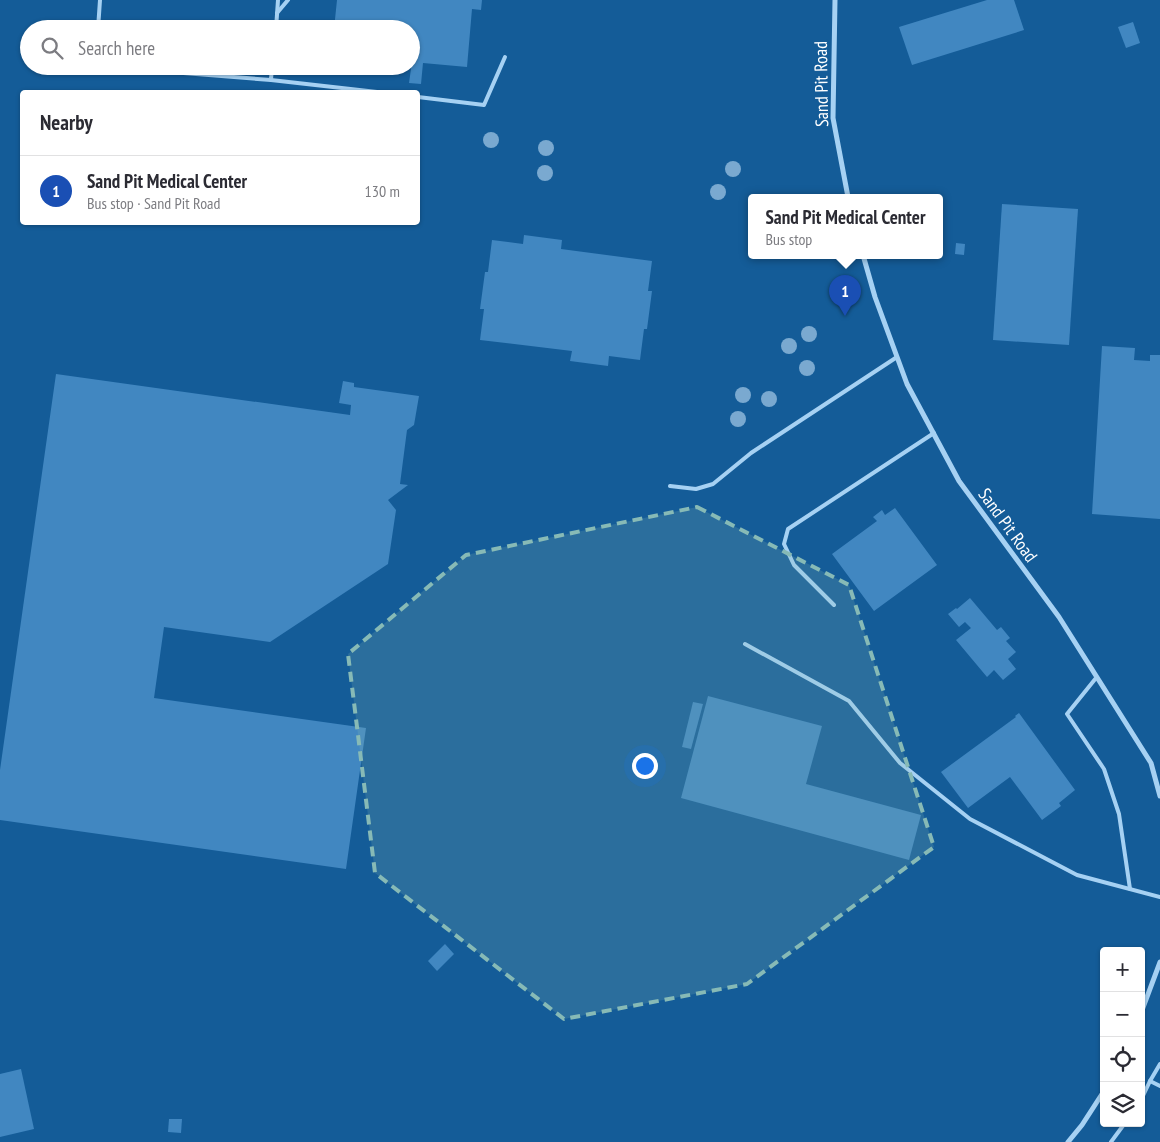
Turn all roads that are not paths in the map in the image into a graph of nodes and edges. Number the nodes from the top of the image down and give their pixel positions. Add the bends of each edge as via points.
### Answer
1 (100, 0) edge
2 (278, 0) edge
3 (288, 0) edge
4 (835, 0) edge
5 (277, 13) junction
6 (99, 20) edge
7 (277, 20) edge
8 (505, 57) dead end
9 (208, 75) edge
10 (271, 75) edge
11 (271, 80) junction
12 (359, 90) edge
13 (420, 97) edge
14 (847, 194) edge
15 (864, 259) edge
16 (897, 357) junction
17 (934, 433) junction
18 (670, 486) dead end
19 (834, 604) dead end
20 (745, 644) dead end
21 (1096, 678) junction
22 (1160, 796) edge
23 (1130, 889) junction
24 (1160, 897) edge
25 (1160, 962) edge
26 (1145, 1002) edge
27 (1160, 1064) edge
28 (1150, 1081) junction
29 (1160, 1086) edge
30 (1145, 1092) edge
31 (1100, 1096) edge
32 (1122, 1127) edge
33 (1068, 1142) edge
34 (1111, 1142) edge

1 - 6 lane
2 - 5 lane
3 - 5 lane
4 - 14 street, Sand Pit Road via 832,118
5 - 7 lane
8 - 13 lane via 484,105
9 - 11 lane
10 - 11 lane
11 - 12 lane
15 - 16 street, Sand Pit Road via 874,297
16 - 17 street, Sand Pit Road via 907,384
16 - 18 lane via 750,453 713,484 696,489
17 - 19 lane via 788,529 784,544 794,565
17 - 21 street, Sand Pit Road via 959,481 1059,618
20 - 23 lane via 849,701 900,763 970,819 1077,875
21 - 22 street, Sand Pit Road via 1151,763
21 - 23 lane via 1067,714 1104,769 1119,814
23 - 24 lane
25 - 26 street
27 - 28 lane
28 - 29 lane
28 - 30 lane
31 - 33 street
32 - 34 lane

